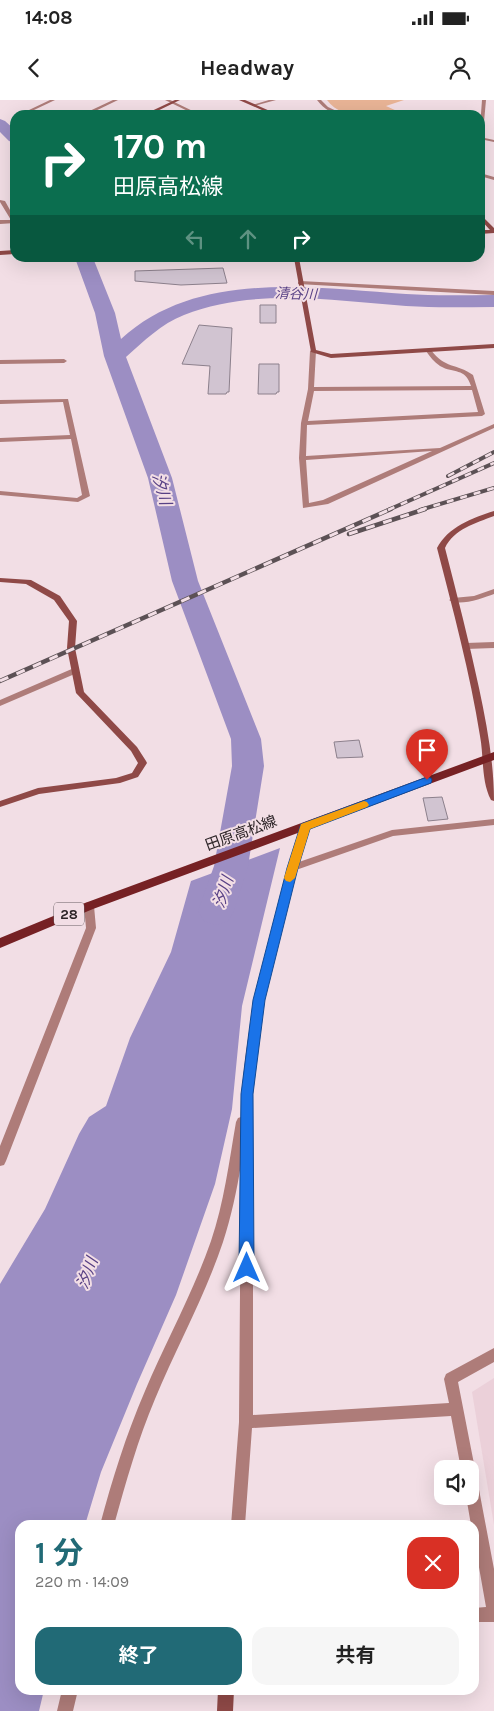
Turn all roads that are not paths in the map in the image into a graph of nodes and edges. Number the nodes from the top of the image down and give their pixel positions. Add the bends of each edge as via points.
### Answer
1 (53, 100) edge
2 (116, 100) edge
3 (178, 100) edge
4 (241, 100) edge
5 (274, 100) edge
6 (319, 100) edge
7 (170, 101) edge
8 (254, 105) junction
9 (30, 110) edge
10 (93, 110) edge
11 (154, 110) edge
12 (189, 110) edge
13 (266, 110) edge
14 (331, 110) edge
15 (0, 201) edge
16 (10, 214) edge
17 (485, 221) edge
18 (494, 231) edge
19 (297, 262) edge
20 (300, 283) junction
21 (494, 293) edge
22 (494, 346) edge
23 (313, 351) junction
24 (428, 352) junction
25 (64, 361) dead end
26 (0, 362) edge
27 (474, 388) junction
28 (311, 389) junction
29 (0, 402) edge
30 (482, 414) junction
31 (304, 424) junction
32 (494, 425) edge
33 (73, 438) junction
34 (0, 440) edge
35 (446, 448) junction
36 (302, 458) junction
37 (0, 494) edge
38 (494, 513) edge
39 (0, 580) edge
40 (494, 591) edge
41 (453, 600) junction
42 (494, 645) edge
43 (466, 646) junction
44 (74, 671) junction
45 (0, 703) edge
46 (491, 756) edge
47 (494, 798) edge
48 (0, 804) edge
49 (494, 822) edge
50 (300, 829) junction
51 (292, 868) junction
52 (89, 906) junction
53 (0, 943) edge
54 (247, 1094) junction
55 (0, 1161) edge
56 (494, 1355) edge
57 (457, 1409) junction
58 (246, 1422) junction
59 (466, 1460) edge
60 (475, 1505) edge
61 (108, 1520) edge
62 (238, 1520) edge
63 (478, 1520) edge
64 (479, 1528) edge
65 (494, 1609) edge
66 (494, 1614) edge
67 (479, 1615) edge
68 (69, 1695) edge
69 (226, 1695) edge
70 (65, 1711) edge
71 (225, 1711) edge

1 - 9 street
2 - 10 street
3 - 7 street
4 - 8 street
5 - 8 street
6 - 14 street
7 - 11 street
7 - 12 street
8 - 13 street
15 - 16 street via 4,201
17 - 18 street
19 - 20 street
20 - 21 street
20 - 23 street
22 - 24 street
23 - 24 street via 331,356
23 - 28 street
24 - 27 street via 442,366 467,372
25 - 26 street
27 - 28 street
27 - 30 street
28 - 31 street
29 - 33 street via 66,400
30 - 31 street
30 - 32 street
31 - 36 street
32 - 35 street
33 - 34 street
33 - 37 street via 86,496 78,500
35 - 36 street
35 - 36 street via 325,502 306,506
38 - 41 street via 444,540 441,548
39 - 44 street via 28,582 58,598 73,621 71,648
40 - 41 street via 475,598
41 - 43 street
42 - 43 street
43 - 46 street
44 - 45 street
44 - 48 street via 80,693 134,749 142,763 135,775 117,781 38,791
46 - 47 street via 490,788
46 - 50 main road, 田原高松線 / 28
49 - 51 street via 392,833
50 - 51 street
50 - 52 main road, 田原高松線 / 28
51 - 54 street via 259,1000
52 - 53 main road, 田原高松線 / 28
52 - 55 street via 91,928
54 - 58 street
54 - 61 street via 230,1194 217,1241 150,1395
56 - 57 street via 451,1379
57 - 58 street
57 - 59 street
58 - 62 street
60 - 63 street
64 - 65 street
66 - 67 street
68 - 70 street
69 - 71 street

